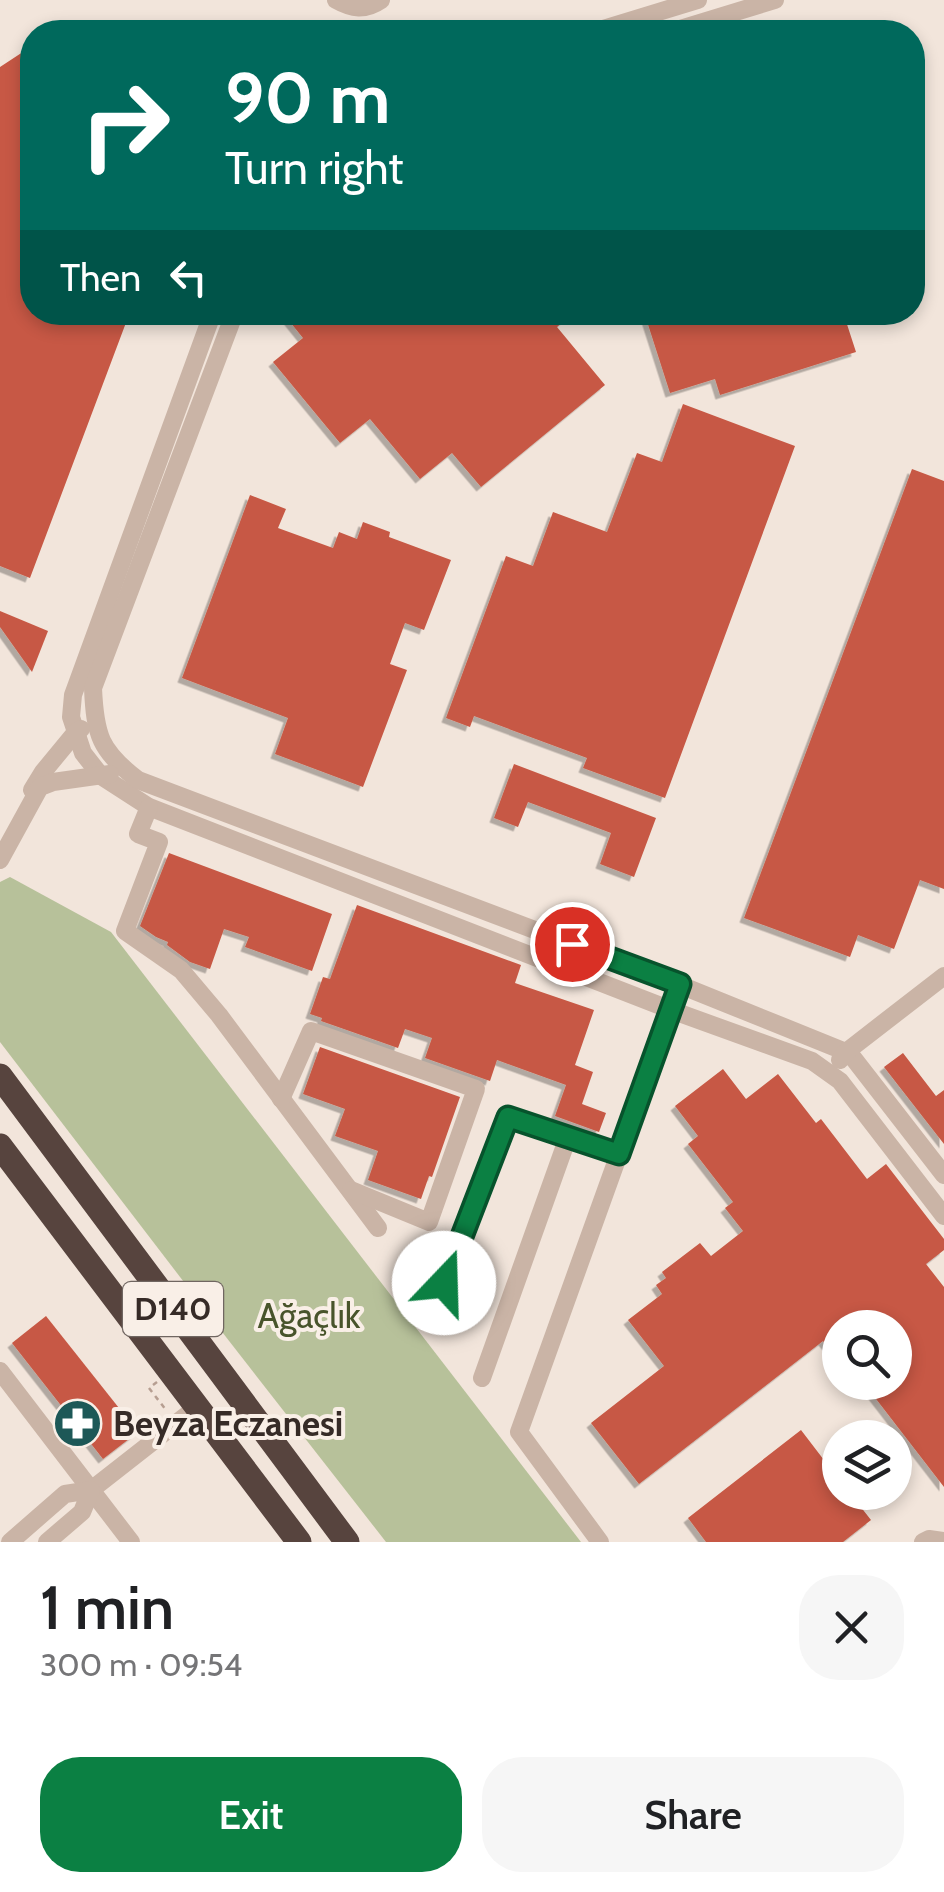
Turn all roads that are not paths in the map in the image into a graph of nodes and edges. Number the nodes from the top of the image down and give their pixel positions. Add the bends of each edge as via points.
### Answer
1 (336, 0) edge
2 (381, 0) edge
3 (698, 0) edge
4 (775, 0) edge
5 (632, 20) edge
6 (709, 20) edge
7 (208, 325) edge
8 (229, 325) edge
9 (95, 721) junction
10 (76, 732) junction
11 (126, 771) junction
12 (101, 776) junction
13 (150, 806) junction
14 (0, 835) edge
15 (0, 860) edge
16 (944, 976) edge
17 (680, 984) junction
18 (671, 1010) junction
19 (846, 1052) junction
20 (832, 1074) junction
21 (0, 1076) edge
22 (282, 1099) junction
23 (568, 1137) junction
24 (0, 1146) edge
25 (619, 1154) junction
26 (944, 1175) edge
27 (349, 1189) junction
28 (944, 1216) edge
29 (378, 1228) dead end
30 (432, 1316) dead end
31 (0, 1371) edge
32 (482, 1378) dead end
33 (197, 1406) junction
34 (91, 1490) junction
35 (944, 1541) edge
36 (10, 1542) edge
37 (47, 1542) edge
38 (131, 1542) edge
39 (299, 1542) edge
40 (346, 1542) edge
41 (600, 1542) edge
42 (923, 1542) edge

1 - 2 street via 362,8
3 - 5 street
4 - 6 street
7 - 10 street via 73,694
8 - 9 street via 94,688
9 - 10 street
9 - 11 street via 104,747
10 - 12 street
10 - 14 street
11 - 12 street
11 - 17 street
12 - 13 street
12 - 15 street via 40,787
13 - 18 street
13 - 22 street via 138,834 158,842 125,931 180,970
16 - 19 street
17 - 18 street
17 - 19 street
18 - 20 street
18 - 25 street
19 - 20 street
19 - 26 street
20 - 28 street
21 - 40 highway, D140
22 - 27 street
22 - 27 street via 312,1031 476,1089 429,1222
23 - 25 street
23 - 30 street via 508,1117
23 - 32 street
24 - 33 highway, D140
25 - 41 street via 520,1432
27 - 29 street
31 - 34 street
33 - 34 street
33 - 39 highway, D140
34 - 36 street via 65,1494
34 - 37 street via 82,1512
34 - 38 street
35 - 42 street

